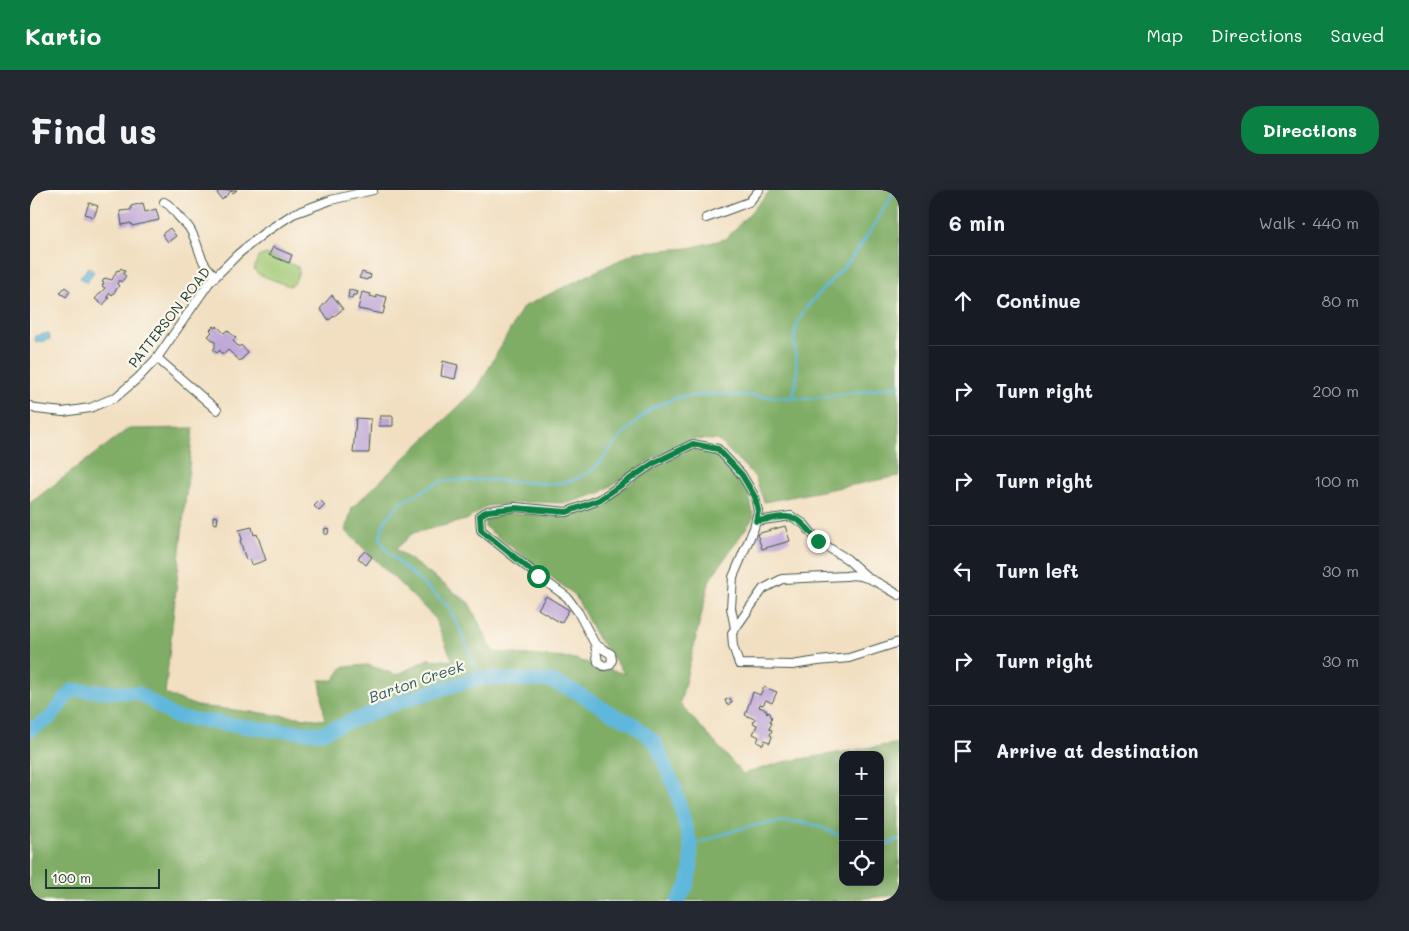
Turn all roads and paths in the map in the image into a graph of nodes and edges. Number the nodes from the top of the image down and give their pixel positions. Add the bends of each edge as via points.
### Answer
1 (374, 190) edge
2 (759, 190) edge
3 (164, 202) dead end
4 (706, 218) dead end
5 (216, 276) junction
6 (157, 358) junction
7 (30, 406) edge
8 (217, 410) dead end
9 (756, 521) junction
10 (867, 578) junction
11 (899, 595) edge
12 (735, 628) junction
13 (899, 642) edge
14 (595, 644) dead end

1 - 5 street, PATTERSON ROAD via 331,200 293,214 264,233
2 - 4 street via 749,202
3 - 5 street via 170,204 191,229 200,258
5 - 6 street, PATTERSON ROAD
6 - 7 street, PATTERSON ROAD via 116,397 90,408 63,412
6 - 8 street
9 - 10 street via 791,516
9 - 12 street via 733,577 731,608
9 - 14 street via 755,497 742,475 718,449 693,444 652,464 599,500 567,512 515,508 483,512 480,515 481,530 567,597
10 - 11 street
10 - 12 street via 855,574 782,579 763,589
12 - 13 street via 733,646 739,664 792,665 849,658

